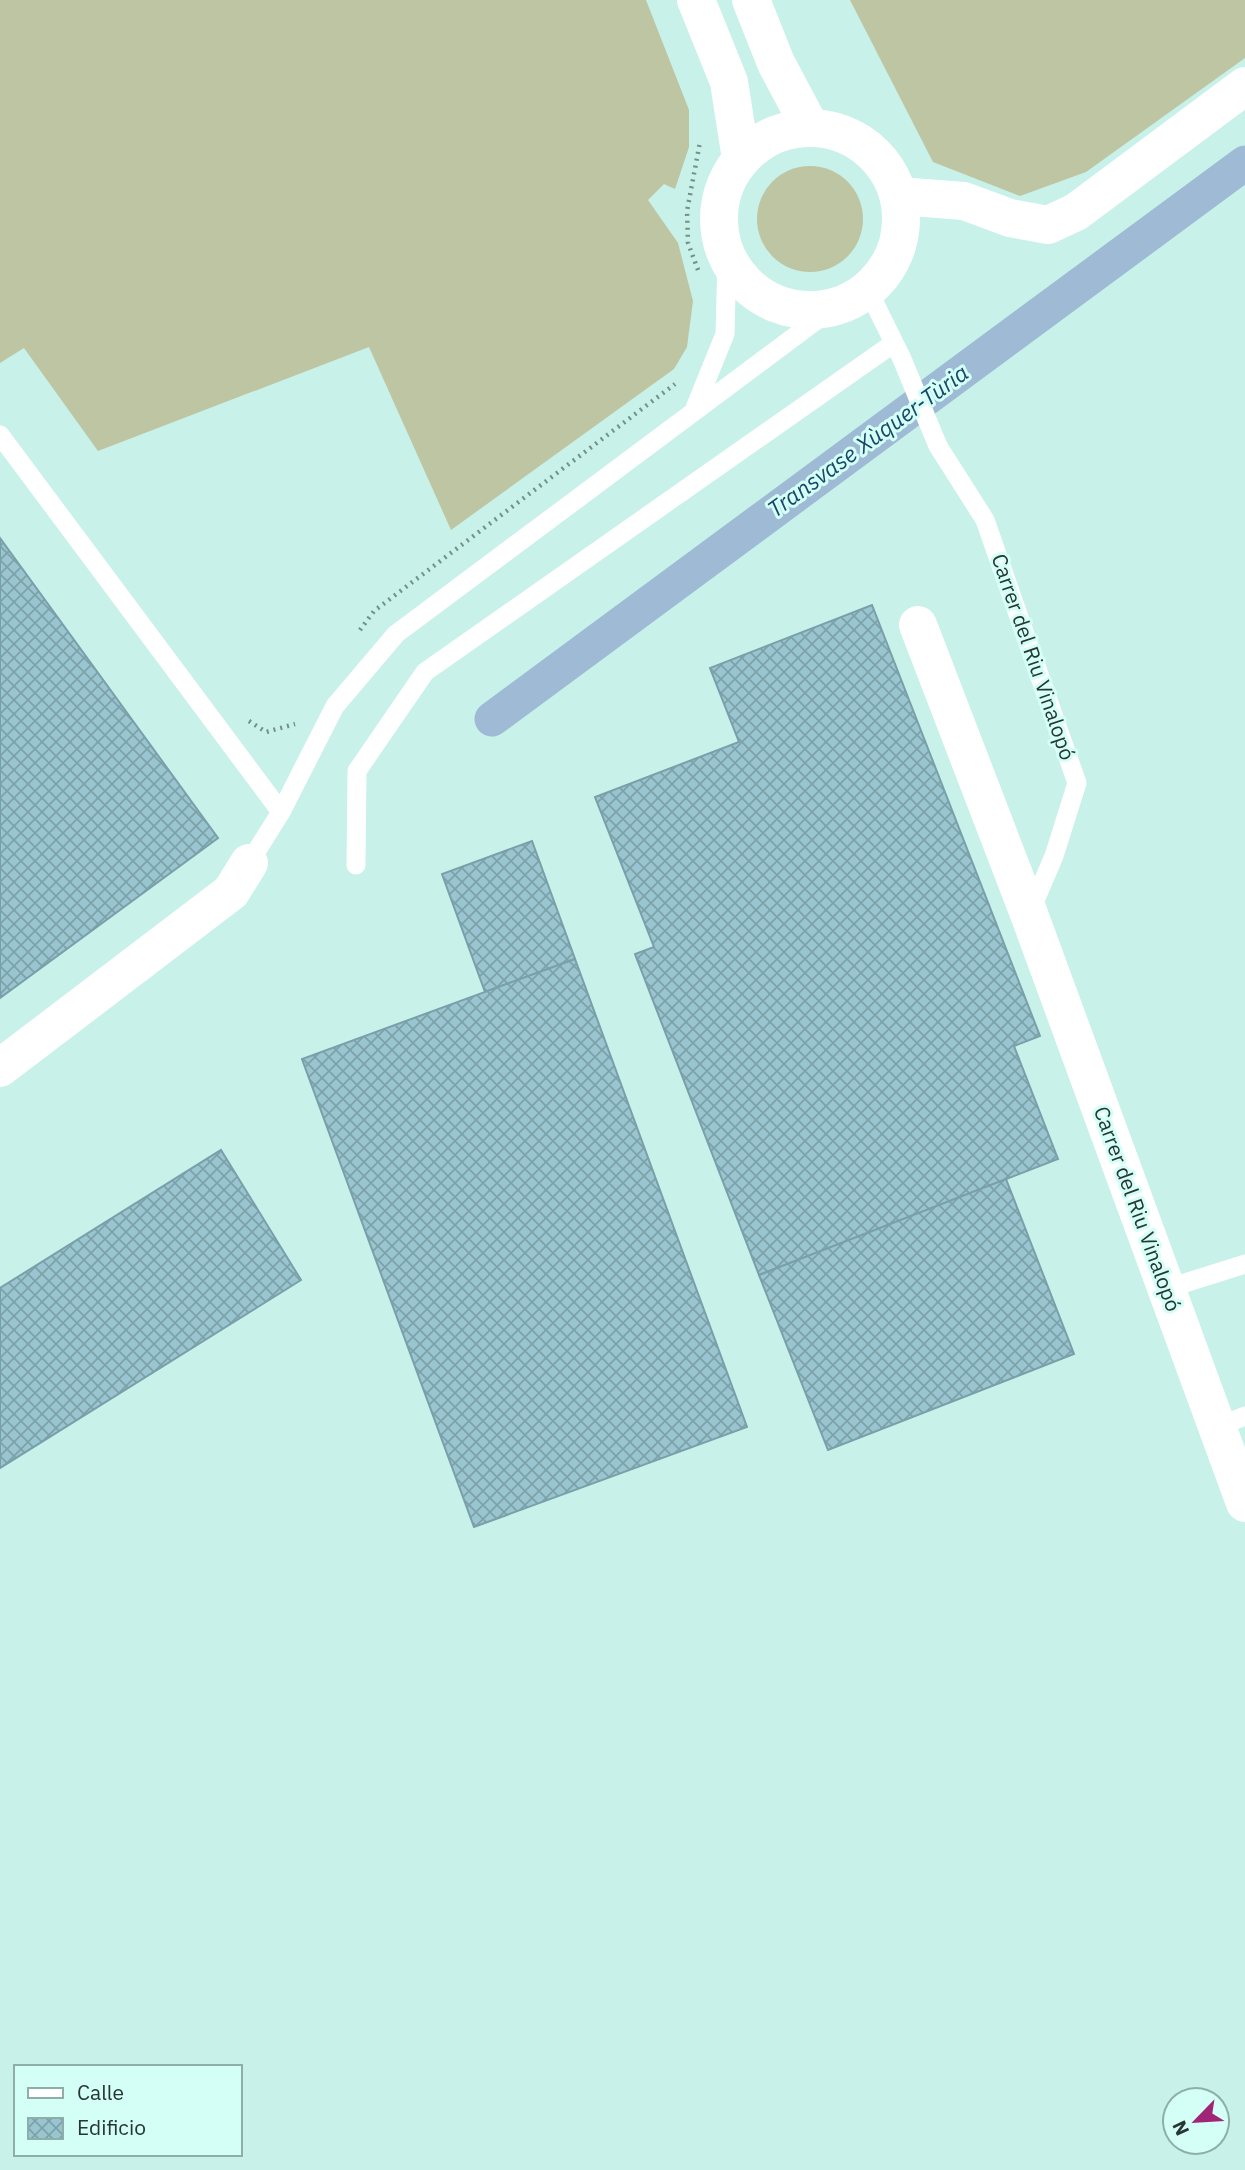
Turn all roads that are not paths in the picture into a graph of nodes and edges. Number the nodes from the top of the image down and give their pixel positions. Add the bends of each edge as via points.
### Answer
1 (696, 0) edge
2 (751, 0) edge
3 (1245, 86) edge
4 (810, 127) junction
5 (741, 159) junction
6 (899, 196) junction
7 (714, 268) junction
8 (868, 290) junction
9 (832, 308) junction
10 (898, 351) junction
11 (695, 409) junction
12 (0, 435) edge
13 (918, 625) dead end
14 (281, 812) junction
15 (249, 863) joint
16 (356, 865) dead end
17 (1029, 914) junction
18 (0, 1068) edge
19 (1245, 1264) edge
20 (1166, 1289) junction
21 (1231, 1422) edge
22 (1245, 1503) edge

1 - 5 street via 729,82
2 - 4 street via 776,63
3 - 6 street via 1076,212 1048,225 1010,218 964,201
4 - 5 street via 784,131
4 - 6 street via 839,132 866,146 886,168
5 - 7 street via 727,180 720,205
6 - 8 street via 902,222 897,248 886,271
7 - 9 street via 740,277 759,295 782,306
7 - 11 lane via 724,334
8 - 9 street
8 - 10 lane, Carrer del Riu Vinalopó
9 - 11 lane
10 - 16 lane via 425,673 358,771
10 - 17 lane, Carrer del Riu Vinalopó via 939,446 985,520 1077,783 1054,856
11 - 14 lane via 396,634 335,706
12 - 14 lane
13 - 17 street, Carrer del Riu Vinalopó
14 - 15 lane
15 - 18 street via 231,892
17 - 20 street, Carrer del Riu Vinalopó
19 - 20 lane
20 - 21 street, Carrer del Riu Vinalopó
21 - 22 street, Carrer del Riu Vinalopó

